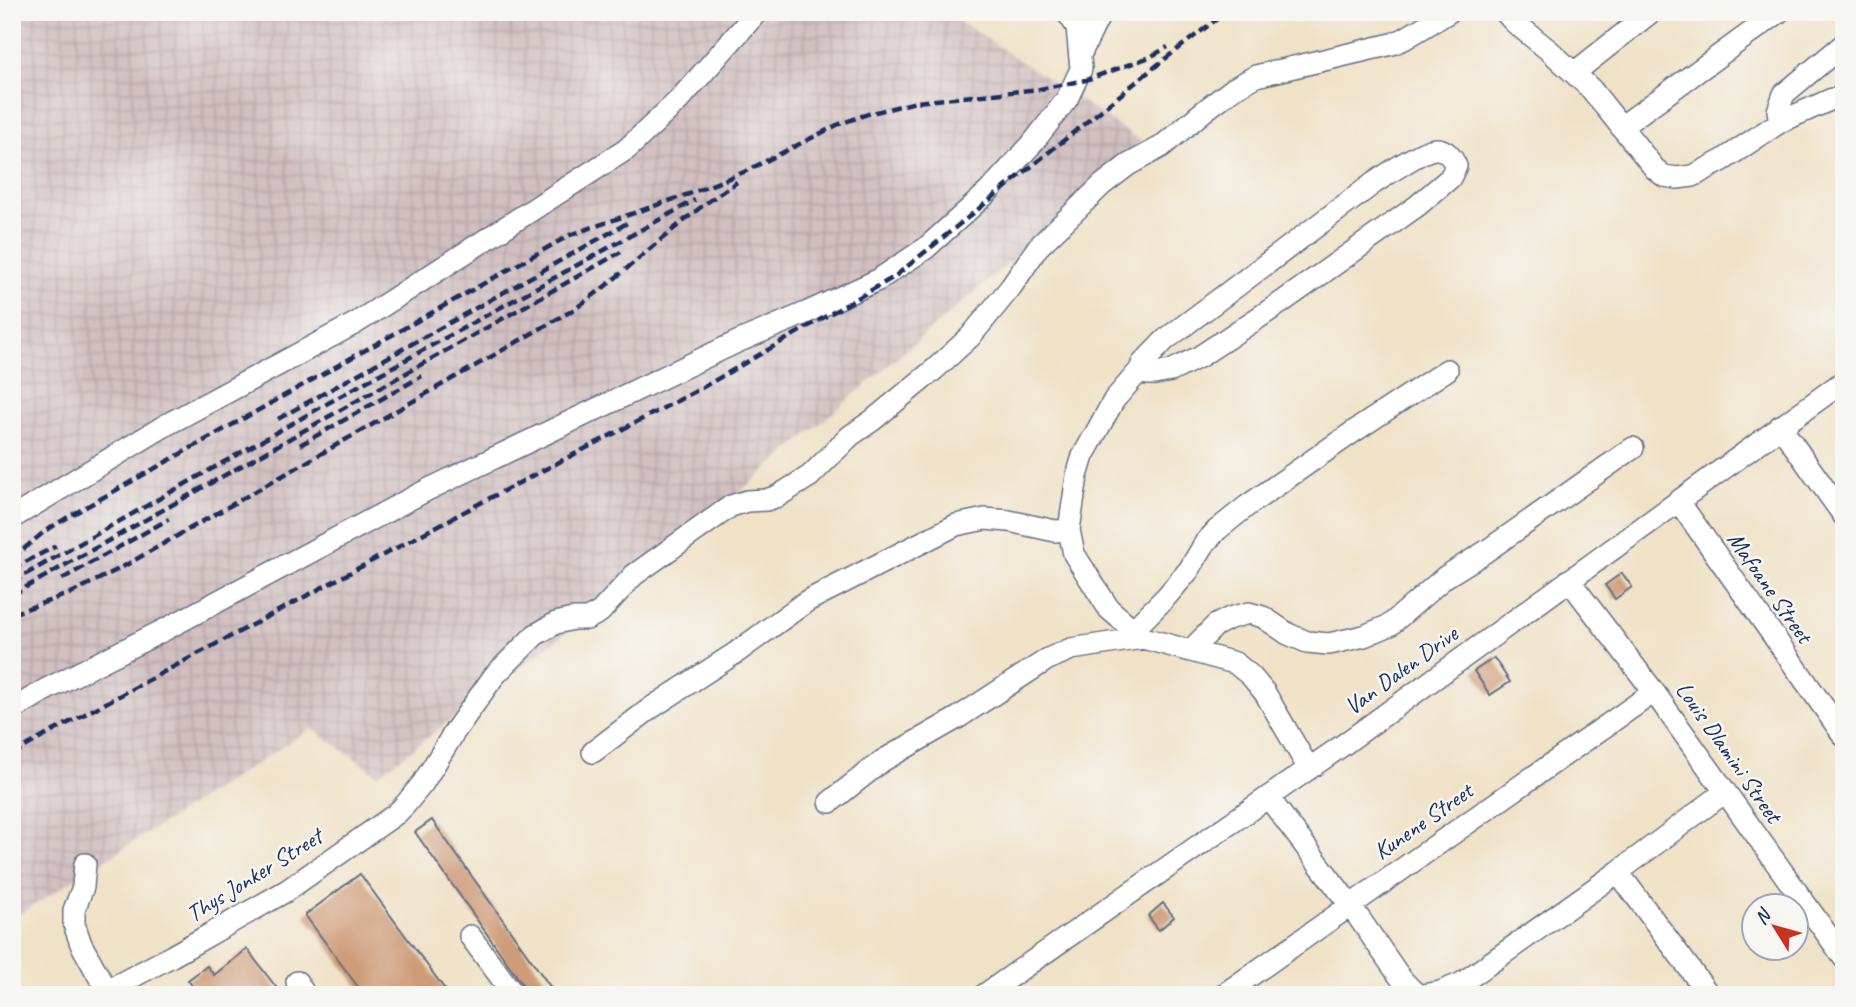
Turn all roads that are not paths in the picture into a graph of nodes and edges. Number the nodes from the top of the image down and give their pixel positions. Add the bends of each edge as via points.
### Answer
1 (757, 12) edge
2 (1067, 12) edge
3 (1101, 12) edge
4 (1449, 12) edge
5 (1651, 12) edge
6 (1779, 12) edge
7 (1516, 16) edge
8 (1844, 44) edge
9 (1080, 55) junction
10 (1574, 73) junction
11 (1840, 97) edge
12 (1780, 122) junction
13 (1621, 127) junction
14 (1140, 370) junction
15 (1447, 370) dead end
16 (1844, 381) edge
17 (1780, 426) junction
18 (1633, 448) dead end
19 (1679, 502) junction
20 (1844, 516) edge
21 (12, 518) edge
22 (1069, 530) junction
23 (1569, 580) junction
24 (1138, 634) junction
25 (1191, 650) junction
26 (1654, 692) junction
27 (12, 710) edge
28 (1844, 736) edge
29 (593, 752) dead end
30 (1309, 769) junction
31 (1725, 792) junction
32 (1268, 797) junction
33 (830, 802) dead end
34 (85, 864) dead end
35 (1618, 872) junction
36 (1350, 905) junction
37 (470, 936) dead end
38 (1844, 958) edge
39 (103, 993) edge
40 (514, 995) edge
41 (985, 995) edge
42 (1223, 995) edge
43 (1420, 995) edge
44 (1709, 995) edge

1 - 21 street via 627,149 356,323 166,425
2 - 9 street via 1077,27
3 - 9 street
4 - 39 street, Thys Jonker Street via 1392,44 1256,76 1204,110 1161,147 1128,165 1038,247 970,337 850,436 810,476 778,496 730,506 634,575 600,612 587,619 556,623 536,635 494,676 423,783 396,814 286,891
5 - 10 street
6 - 13 street
7 - 10 street
8 - 12 street via 1784,94 1778,111
9 - 27 street via 1081,69 1066,99 1032,144 926,248 878,280 427,490
10 - 13 street
11 - 12 street
12 - 13 street via 1723,160 1693,176 1676,178 1655,169
14 - 14 street via 1165,340 1374,183 1434,149 1452,158 1456,166 1450,178 1417,206 1282,302 1171,371 1155,374
14 - 22 street via 1114,400 1083,456
15 - 24 street via 1217,530
16 - 17 street, Van Dalen Drive
17 - 19 street, Van Dalen Drive
17 - 20 street
18 - 25 street via 1444,577 1390,625 1329,644 1307,642 1249,613 1216,625
19 - 23 street, Van Dalen Drive
19 - 28 street, Mafoane Street
22 - 24 street via 1074,555 1109,609
22 - 29 street via 985,519 956,525 807,601
23 - 26 street, Louis Dlamini Street
23 - 30 street, Van Dalen Drive
24 - 25 street
24 - 33 street via 1048,659 882,761
25 - 30 street via 1235,663 1251,676
26 - 31 street, Louis Dlamini Street
26 - 36 street, Kunene Street
30 - 32 street, Van Dalen Drive
31 - 35 street
31 - 38 street, Louis Dlamini Street
32 - 36 street
32 - 41 street, Van Dalen Drive
34 - 39 street via 74,924
35 - 43 street via 1462,983
35 - 44 street
36 - 42 street, Kunene Street
36 - 43 street via 1402,981
37 - 40 street

